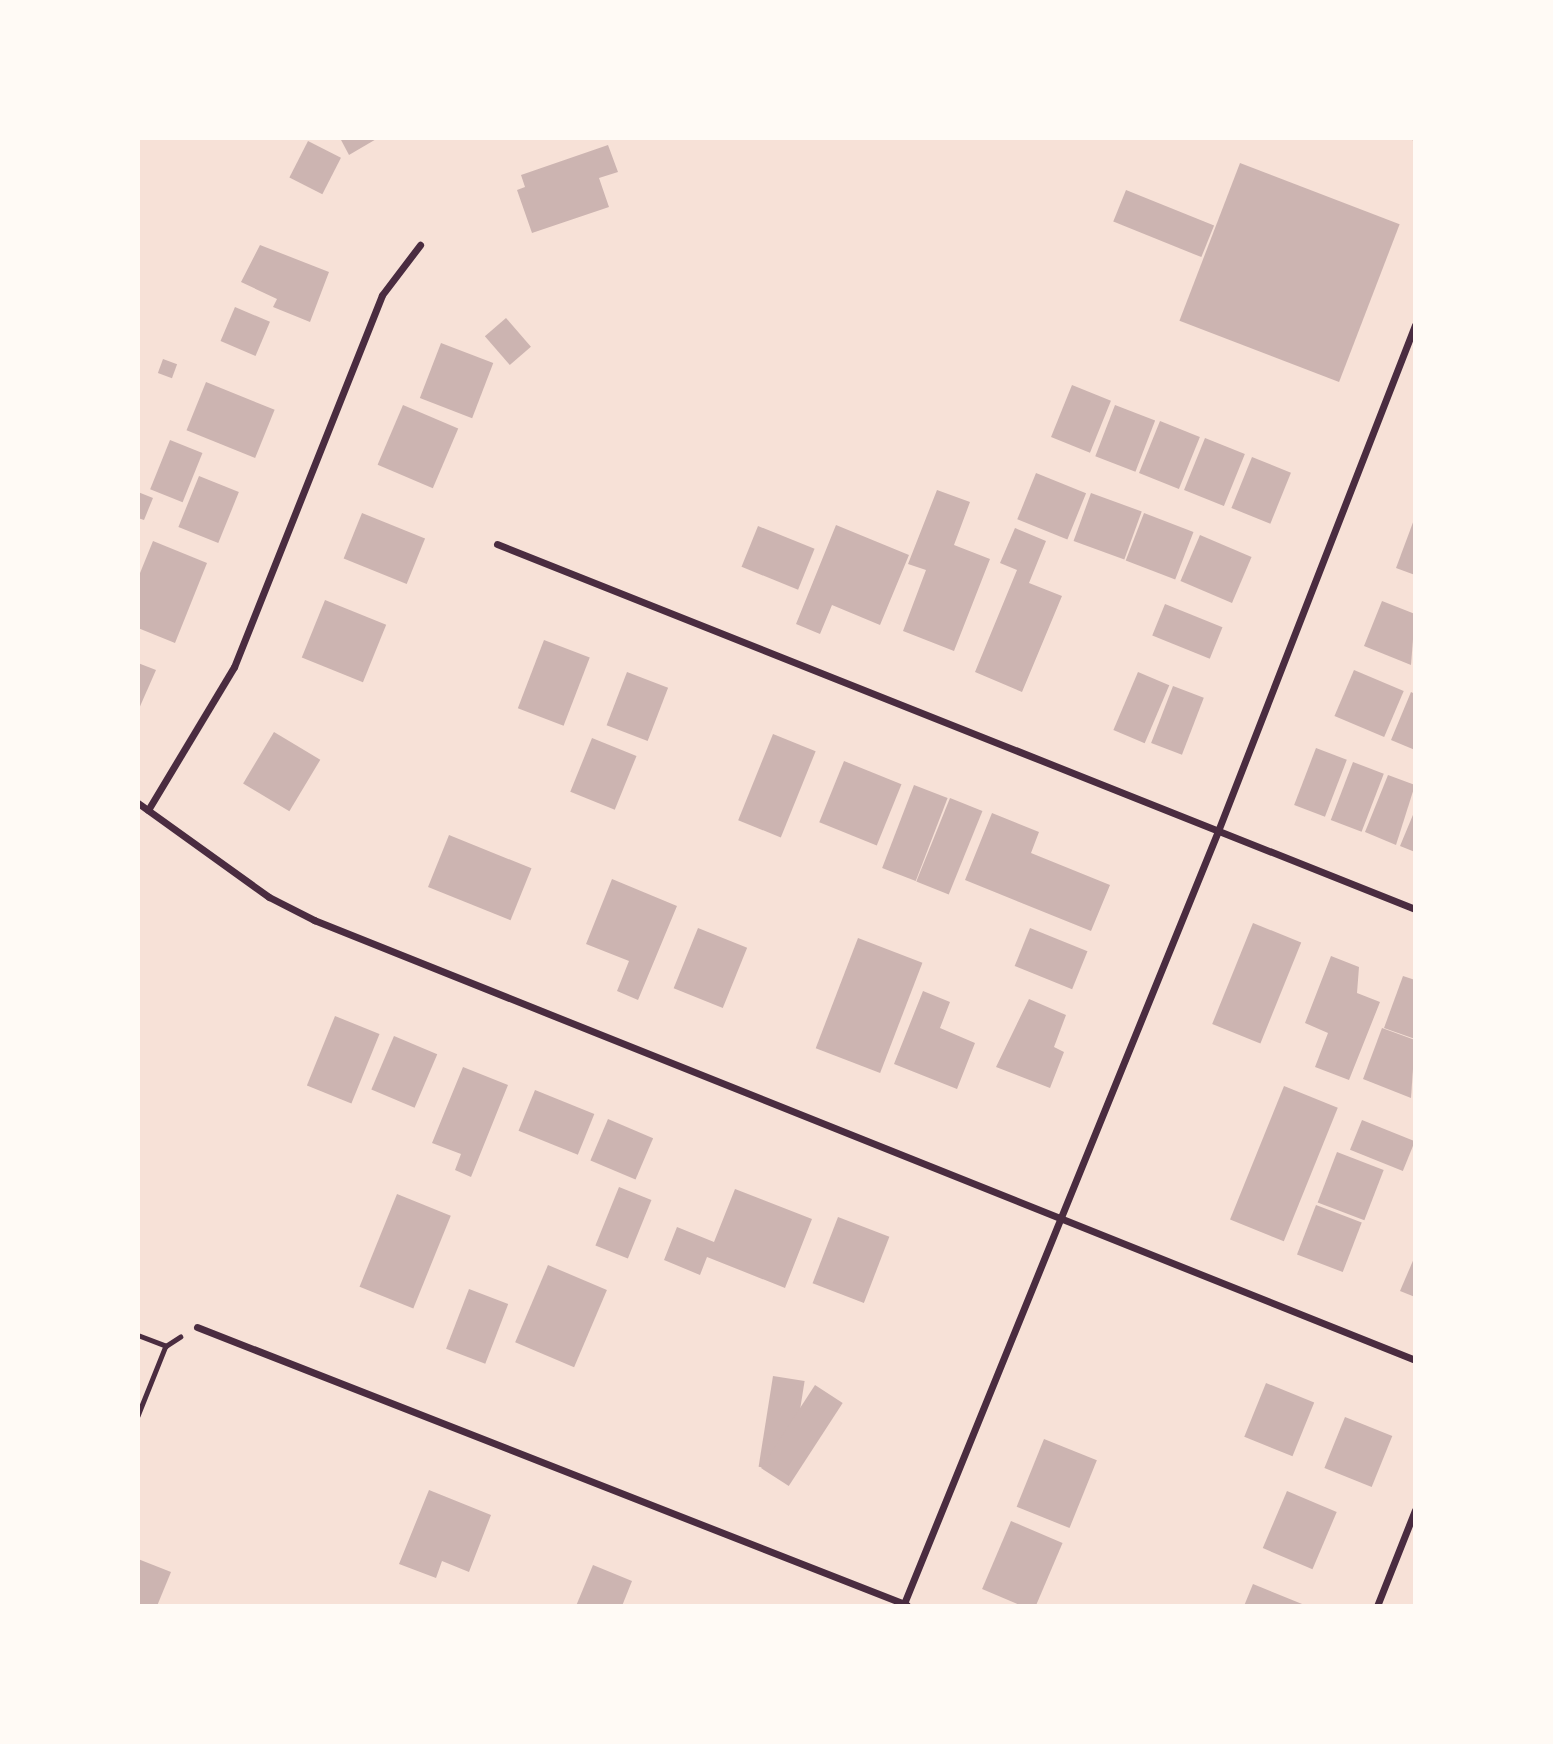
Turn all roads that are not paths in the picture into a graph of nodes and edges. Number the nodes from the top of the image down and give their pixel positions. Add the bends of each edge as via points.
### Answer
1 (420, 245) dead end
2 (1415, 326) edge
3 (497, 544) dead end
4 (138, 803) edge
5 (148, 810) junction
6 (1218, 831) junction
7 (1415, 909) edge
8 (1061, 1219) junction
9 (197, 1327) dead end
10 (1415, 1360) edge
11 (1415, 1510) edge
12 (905, 1605) edge
13 (1377, 1606) edge

1 - 5 street via 382,295 234,667
2 - 6 street
3 - 6 street
4 - 5 street
5 - 8 street via 269,897 314,920
6 - 7 street
6 - 8 street
8 - 10 street
8 - 12 street
9 - 12 street
11 - 13 street

